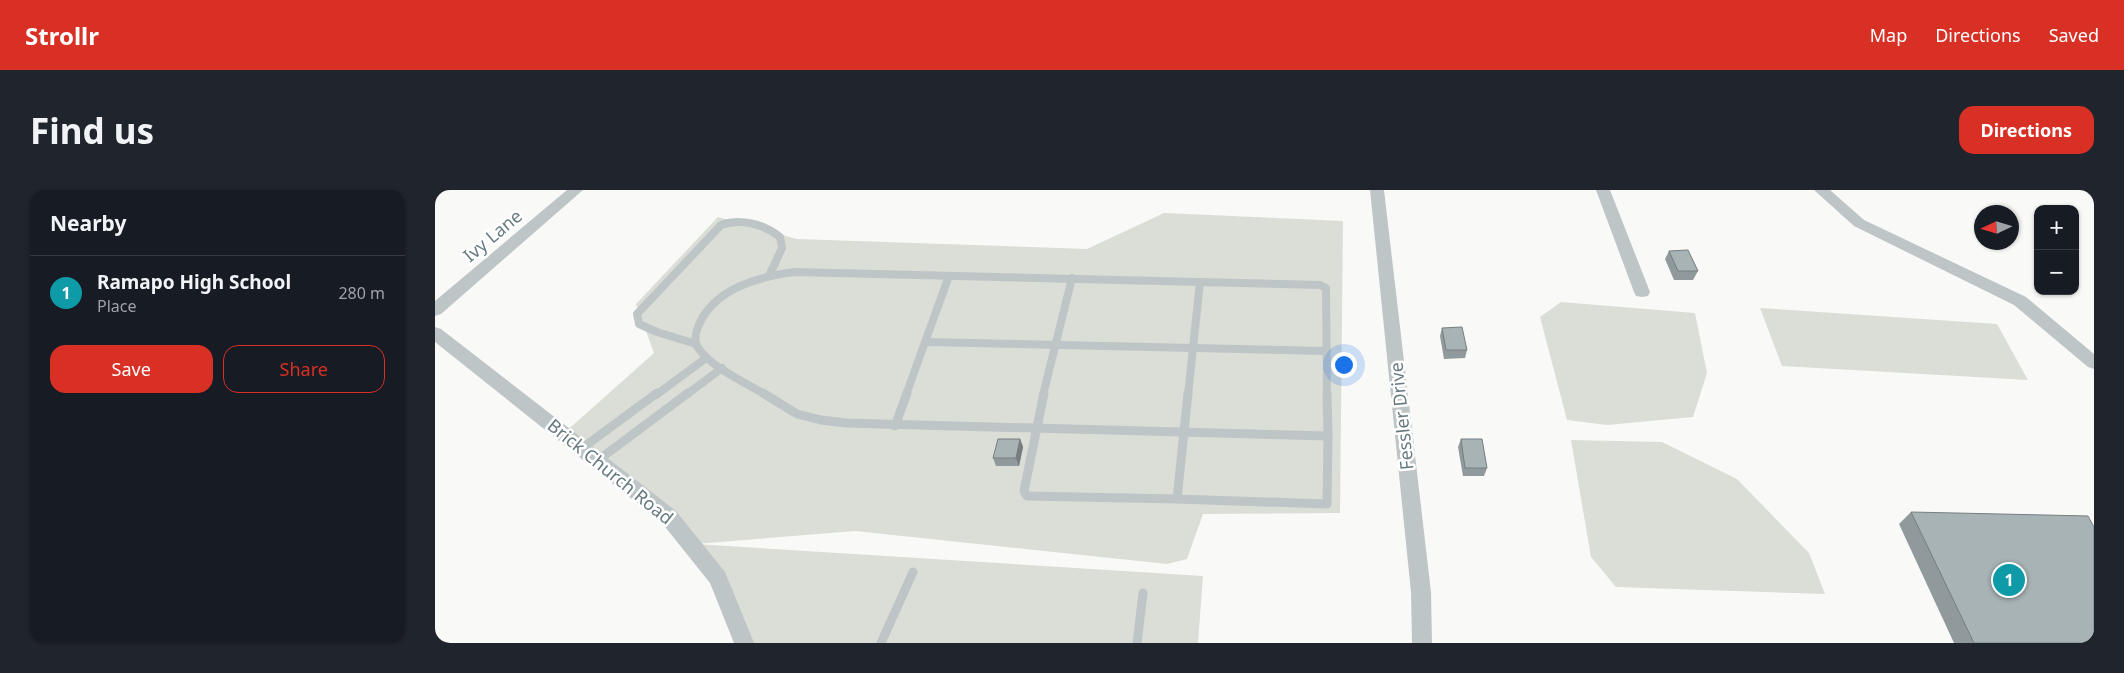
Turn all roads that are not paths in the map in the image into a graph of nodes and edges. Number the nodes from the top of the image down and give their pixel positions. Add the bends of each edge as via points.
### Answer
1 (576, 190) edge
2 (1377, 190) edge
3 (1603, 190) edge
4 (1821, 190) edge
5 (770, 274) junction
6 (949, 276) junction
7 (1072, 278) junction
8 (1200, 282) junction
9 (1642, 292) dead end
10 (435, 310) edge
11 (435, 333) edge
12 (925, 342) junction
13 (697, 344) junction
14 (1056, 345) junction
15 (1194, 348) junction
16 (1327, 351) junction
17 (706, 358) junction
18 (2094, 363) edge
19 (722, 368) junction
20 (895, 426) junction
21 (1035, 429) junction
22 (1183, 433) junction
23 (1328, 436) junction
24 (581, 449) junction
25 (597, 461) junction
26 (1177, 500) junction
27 (913, 572) dead end
28 (1143, 593) dead end
29 (744, 643) edge
30 (881, 643) edge
31 (1137, 643) edge
32 (1422, 643) edge

1 - 10 street, Ivy Lane
2 - 32 street, Fessler Drive via 1421,592
3 - 9 street
4 - 18 street via 1859,223 2020,301
5 - 6 lane
5 - 13 lane via 725,294 706,312 696,332
5 - 13 lane via 782,245 781,236 744,222 721,225 637,314 639,324
6 - 7 lane
6 - 12 lane
7 - 8 lane
7 - 14 lane
8 - 15 lane
8 - 16 lane via 1320,285 1325,288
11 - 24 street, Brick Church Road
12 - 14 lane
12 - 20 lane
13 - 17 lane
14 - 15 lane
14 - 21 lane
15 - 16 lane
15 - 22 lane
16 - 23 lane
17 - 19 lane
17 - 24 lane
19 - 20 lane via 797,414 834,423
19 - 25 lane
20 - 21 lane
21 - 22 lane
21 - 26 lane via 1024,491 1027,496
22 - 23 lane
22 - 26 lane
23 - 26 lane via 1327,504
24 - 25 street, Brick Church Road
25 - 29 street, Brick Church Road via 669,516 717,578
27 - 30 lane
28 - 31 lane

